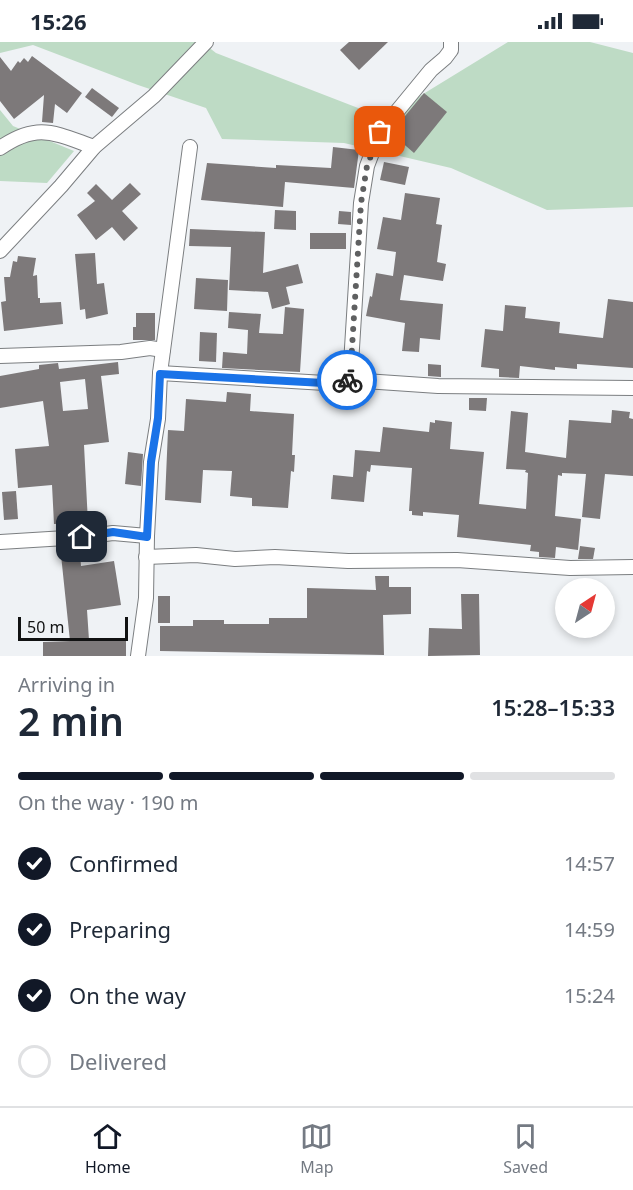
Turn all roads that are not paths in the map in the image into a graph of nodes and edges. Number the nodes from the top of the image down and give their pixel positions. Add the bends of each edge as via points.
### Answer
1 (206, 42) edge
2 (452, 42) edge
3 (93, 147) junction
4 (190, 147) dead end
5 (0, 148) edge
6 (0, 251) edge
7 (163, 350) junction
8 (0, 356) edge
9 (160, 374) junction
10 (350, 380) junction
11 (633, 388) edge
12 (147, 537) junction
13 (0, 542) edge
14 (146, 557) junction
15 (633, 567) edge
16 (138, 656) edge

1 - 3 street via 154,96
2 - 10 street via 445,58 430,70 380,132 367,166 361,203
3 - 5 street via 46,130 27,134
3 - 6 street
4 - 7 street
7 - 8 street
7 - 9 street
9 - 10 street via 324,383
9 - 12 street
10 - 11 street via 438,386
12 - 13 street via 113,532
12 - 14 street
14 - 15 street via 457,560 570,568
14 - 16 street via 146,597

